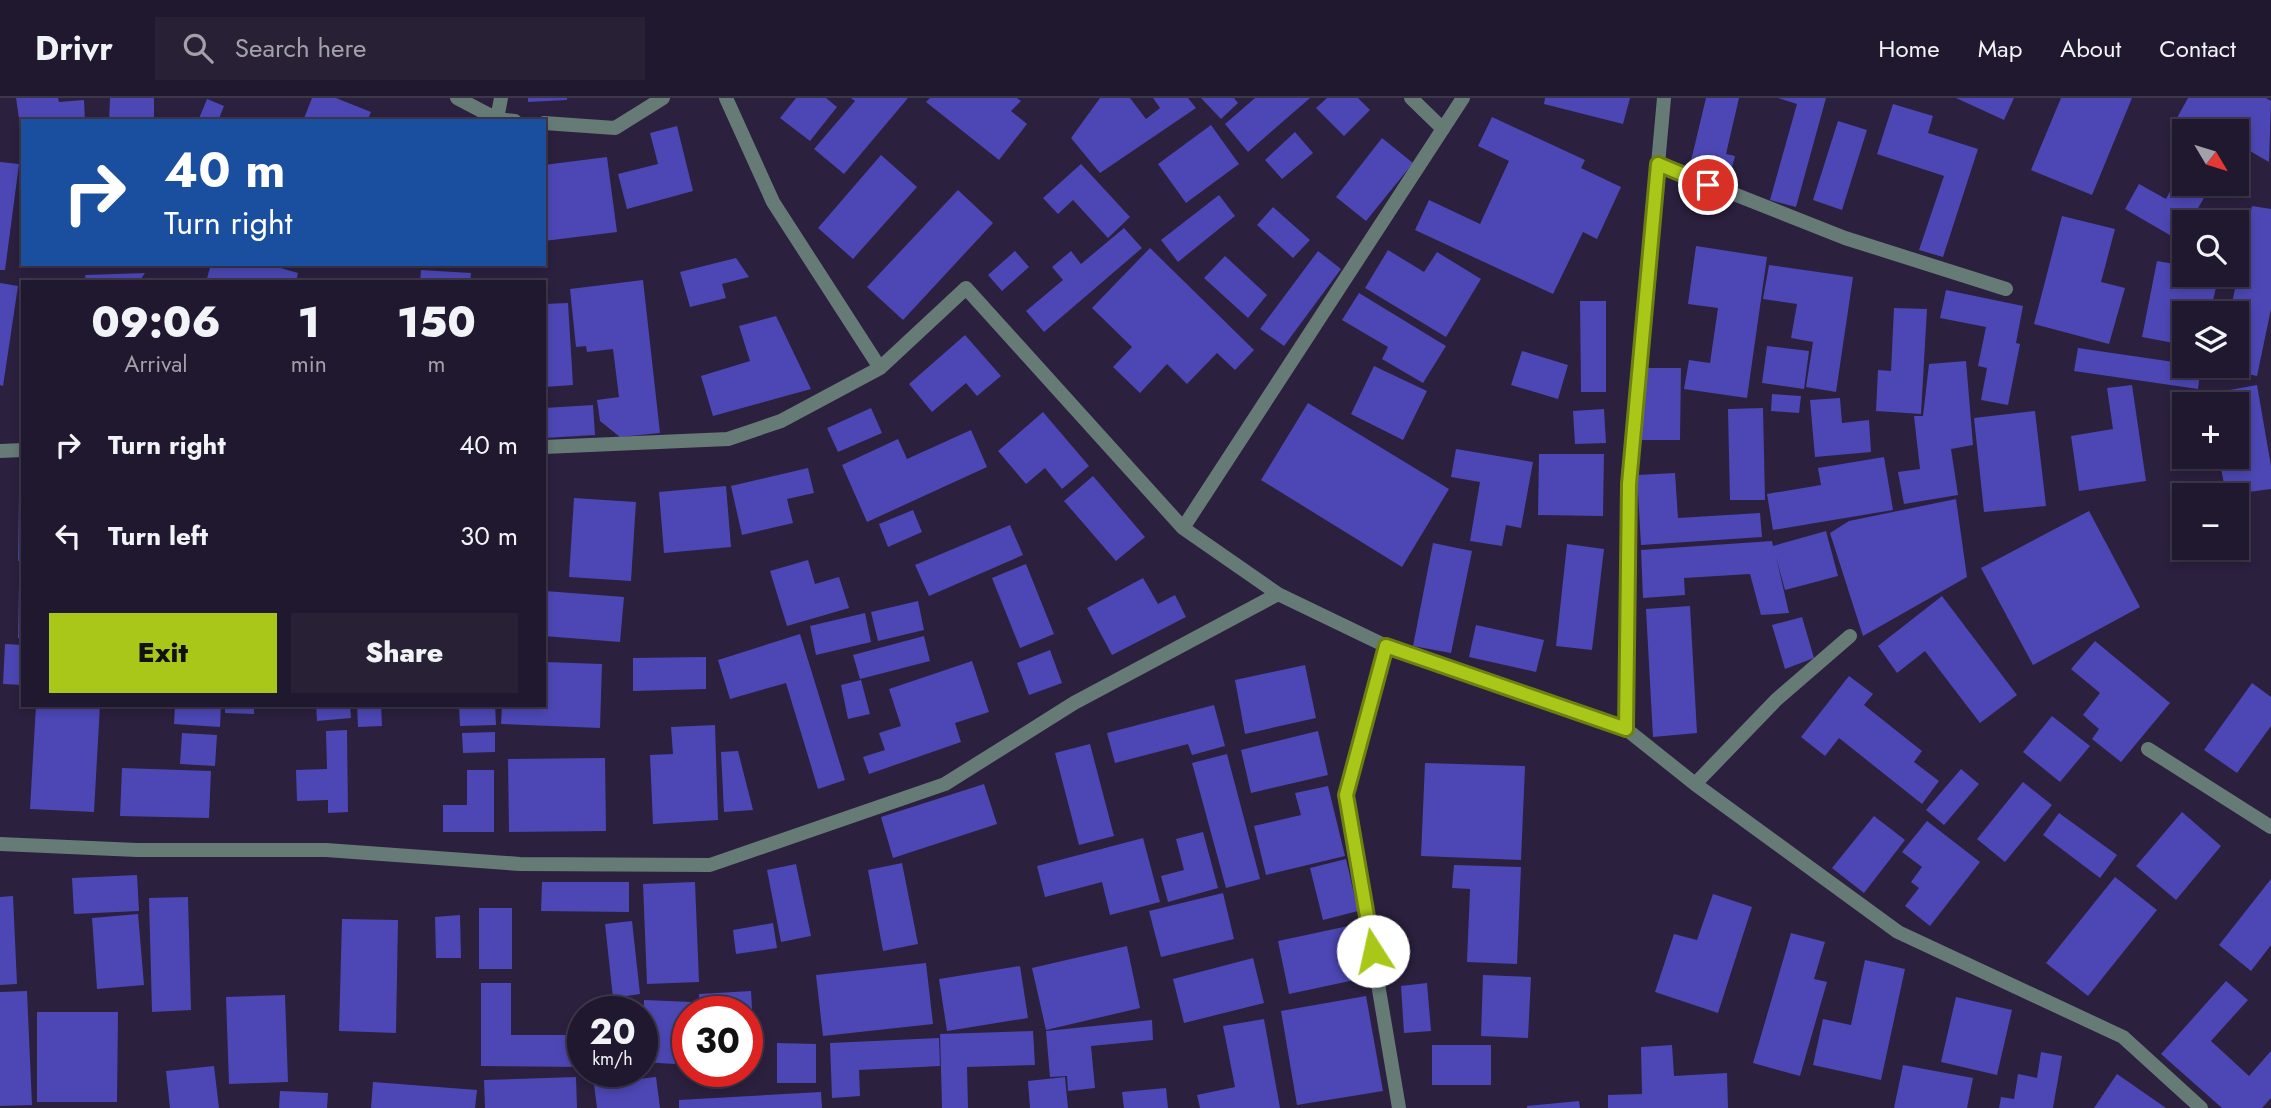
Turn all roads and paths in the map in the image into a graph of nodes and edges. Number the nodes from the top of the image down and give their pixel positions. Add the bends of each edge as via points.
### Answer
1 (457, 98) edge
2 (501, 98) edge
3 (663, 98) edge
4 (726, 98) edge
5 (1410, 98) edge
6 (1463, 98) edge
7 (1664, 98) edge
8 (495, 119) edge
9 (497, 119) edge
10 (546, 123) edge
11 (1443, 129) junction
12 (1658, 164) junction
13 (2006, 289) dead end
14 (880, 368) junction
15 (546, 447) edge
16 (21, 450) edge
17 (0, 451) edge
18 (1183, 528) junction
19 (1278, 594) junction
20 (1850, 636) dead end
21 (1386, 646) junction
22 (1626, 729) junction
23 (2148, 749) dead end
24 (1695, 784) junction
25 (2271, 827) edge
26 (0, 844) edge
27 (1399, 1108) edge
28 (2201, 1108) edge

1 - 8 street
2 - 9 street
3 - 10 street via 615,128
4 - 14 street via 774,202
5 - 11 street
6 - 11 street
7 - 12 street
11 - 18 street
12 - 13 street via 1844,238
12 - 22 street via 1629,484
14 - 15 street via 781,421 728,439
14 - 18 street via 966,288
16 - 17 street
18 - 19 street
19 - 21 street
19 - 26 street via 1074,703 945,784 710,865 520,864 326,850
20 - 24 street via 1776,700
21 - 22 street
21 - 27 street via 1346,795
22 - 24 street
23 - 25 street
24 - 28 street via 1898,932 2123,1037

